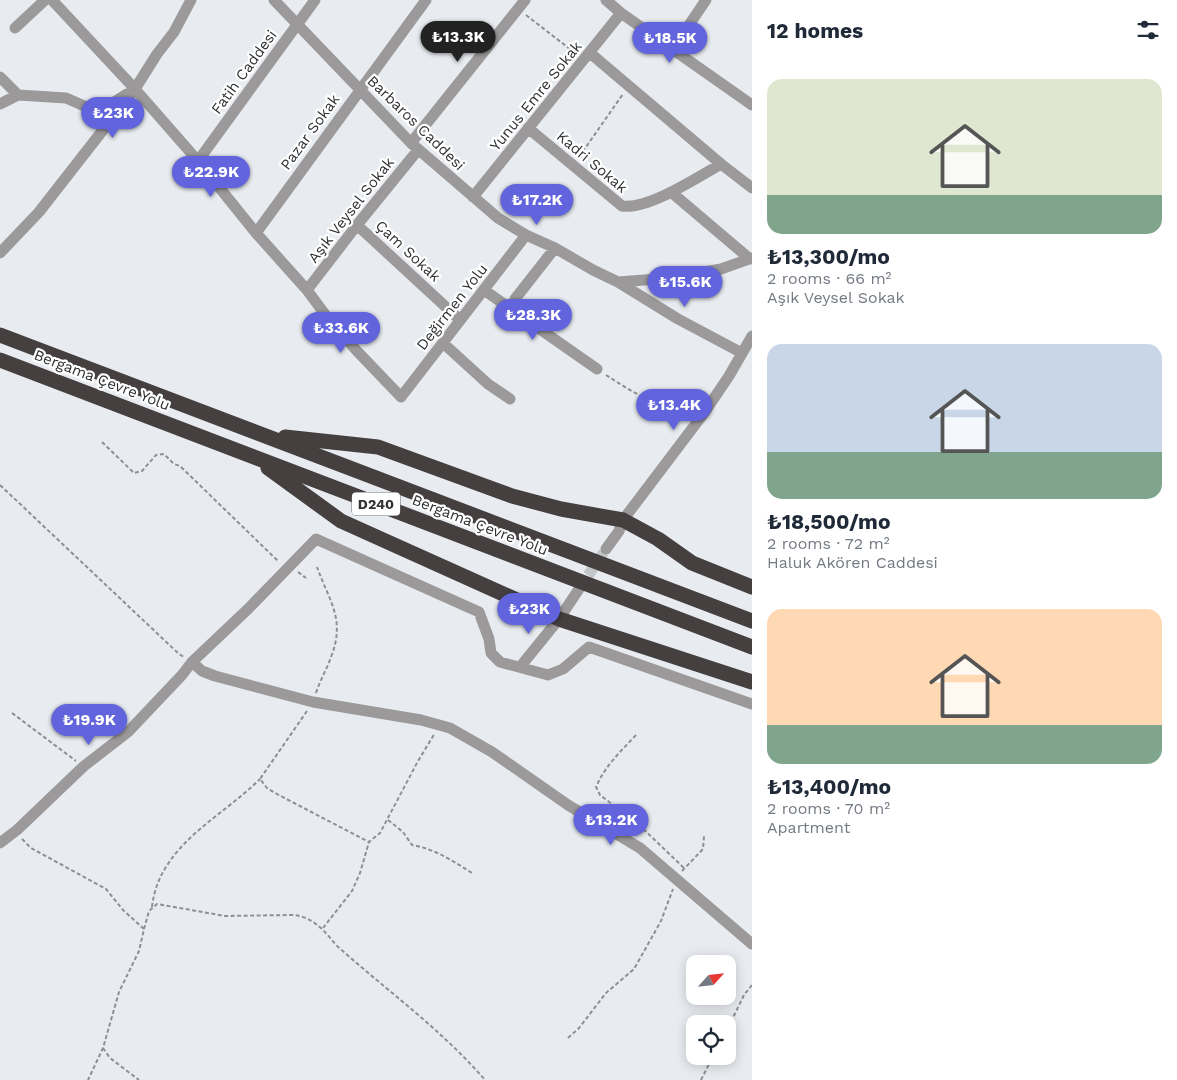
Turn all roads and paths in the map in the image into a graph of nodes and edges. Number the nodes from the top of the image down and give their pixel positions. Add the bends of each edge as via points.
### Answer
1 (45, 0) edge
2 (52, 0) edge
3 (191, 0) edge
4 (274, 0) edge
5 (314, 0) edge
6 (426, 0) edge
7 (606, 0) edge
8 (706, 0) edge
9 (520, 4) edge
10 (621, 13) junction
11 (297, 25) junction
12 (14, 28) dead end
13 (672, 50) junction
14 (590, 53) junction
15 (0, 77) edge
16 (629, 86) junction
17 (134, 89) junction
18 (359, 90) junction
19 (18, 95) junction
20 (0, 104) edge
21 (752, 105) edge
22 (528, 128) junction
23 (415, 146) junction
24 (198, 161) junction
25 (721, 164) junction
26 (573, 165) junction
27 (752, 188) edge
28 (671, 192) junction
29 (473, 197) junction
30 (357, 225) junction
31 (256, 233) junction
32 (526, 236) junction
33 (555, 248) junction
34 (0, 253) edge
35 (751, 258) edge
36 (618, 282) junction
37 (307, 290) junction
38 (484, 290) junction
39 (515, 299) dead end
40 (460, 320) junction
41 (0, 335) edge
42 (752, 336) edge
43 (443, 343) junction
44 (742, 353) junction
45 (0, 360) edge
46 (597, 369) joint
47 (510, 399) dead end
48 (704, 412) junction
49 (263, 435) junction
50 (102, 442) dead end
51 (251, 456) junction
52 (0, 485) edge
53 (623, 520) junction
54 (606, 549) tunnel mouth
55 (317, 567) dead end
56 (287, 569) junction
57 (752, 587) edge
58 (579, 589) tunnel mouth
59 (559, 619) junction
60 (752, 621) edge
61 (752, 647) edge
62 (192, 662) junction
63 (520, 668) junction
64 (752, 682) edge
65 (313, 702) junction
66 (752, 704) edge
67 (12, 713) dead end
68 (440, 725) junction
69 (636, 736) dead end
70 (84, 766) junction
71 (260, 779) junction
72 (388, 820) junction
73 (17, 830) junction
74 (704, 836) dead end
75 (369, 842) junction
76 (0, 843) edge
77 (684, 868) junction
78 (472, 873) dead end
79 (677, 878) junction
80 (152, 907) junction
81 (144, 928) junction
82 (323, 929) junction
83 (752, 944) edge
84 (752, 985) edge
85 (734, 1015) edge
86 (568, 1038) dead end
87 (103, 1048) junction
88 (708, 1065) edge
89 (88, 1080) edge
90 (139, 1080) edge
91 (486, 1080) edge
92 (701, 1080) edge

1 - 12 street
2 - 17 street
3 - 17 street via 174,32
4 - 11 street, Barbaros Caddesi
5 - 11 street, Fatih Caddesi
6 - 18 street, Pazar Sokak
7 - 10 street
8 - 13 street
9 - 14 path via 578,55
9 - 23 street, Aşık Veysel Sokak
10 - 13 street
10 - 14 street, Yunus Emre Sokak
11 - 18 street, Barbaros Caddesi
11 - 24 street, Fatih Caddesi
13 - 21 street
14 - 16 street
14 - 22 street, Yunus Emre Sokak
15 - 19 street
16 - 25 street
16 - 26 path
17 - 19 street via 108,106 90,108 66,98
17 - 24 street
17 - 34 street via 38,212
18 - 23 street, Barbaros Caddesi
18 - 31 street, Pazar Sokak
19 - 20 street
22 - 26 street, Kadri Sokak
22 - 29 street, Yunus Emre Sokak
23 - 29 street, Barbaros Caddesi
23 - 30 street, Aşık Veysel Sokak
24 - 31 street
25 - 27 street
25 - 28 street, Kadri Sokak
26 - 28 street, Kadri Sokak via 622,206 632,208
28 - 35 street
29 - 32 street, Barbaros Caddesi
30 - 37 street, Aşık Veysel Sokak
30 - 40 street, Çam Sokak
31 - 37 street
32 - 33 street, Barbaros Caddesi
32 - 38 street, Değirmen Yolu
33 - 36 street, Barbaros Caddesi
33 - 39 street
35 - 36 street, Barbaros Caddesi via 671,278
36 - 44 street
37 - 43 street, Değirmen Yolu via 400,397
38 - 40 street, Değirmen Yolu
38 - 46 street
40 - 43 street, Değirmen Yolu
41 - 49 highway, Bergama Çevre Yolu / D240
42 - 44 street
43 - 47 street via 488,384
44 - 48 street
45 - 51 highway, Bergama Çevre Yolu / D240
46 - 48 path via 662,407
48 - 53 street
49 - 53 highway via 378,447 512,496
49 - 60 highway, Bergama Çevre Yolu / D240
50 - 56 path via 134,473 142,471 156,455 164,454
51 - 59 highway via 341,521
51 - 61 highway, Bergama Çevre Yolu / D240
52 - 62 path via 179,654
53 - 54 street
53 - 57 highway via 692,562
55 - 65 path via 338,623 337,640
56 - 62 street
56 - 63 street via 316,539 479,612 491,653 500,662
58 - 59 street
59 - 63 street
59 - 64 highway
62 - 65 street via 215,676
62 - 70 street via 128,732
63 - 66 street via 548,675 563,669 589,647
65 - 68 street
65 - 71 path
67 - 70 path
68 - 72 path
68 - 79 street via 475,741 568,805 640,848
69 - 77 path via 620,750 596,787 600,795 637,823
70 - 73 street
71 - 75 path via 275,793
71 - 80 path via 185,841 159,880
72 - 75 path
72 - 78 path via 403,832 412,845 442,854
73 - 76 street
73 - 81 path via 31,848 106,889
74 - 77 path via 703,848
75 - 82 path via 352,891
77 - 79 path
79 - 83 street
79 - 86 path via 661,921 634,969 606,993
80 - 81 path
80 - 82 path via 163,904 225,916 301,916
81 - 87 path via 139,951 119,992
82 - 91 path via 336,945 436,1030
84 - 85 path
87 - 89 path
87 - 90 path via 110,1058
88 - 92 path

